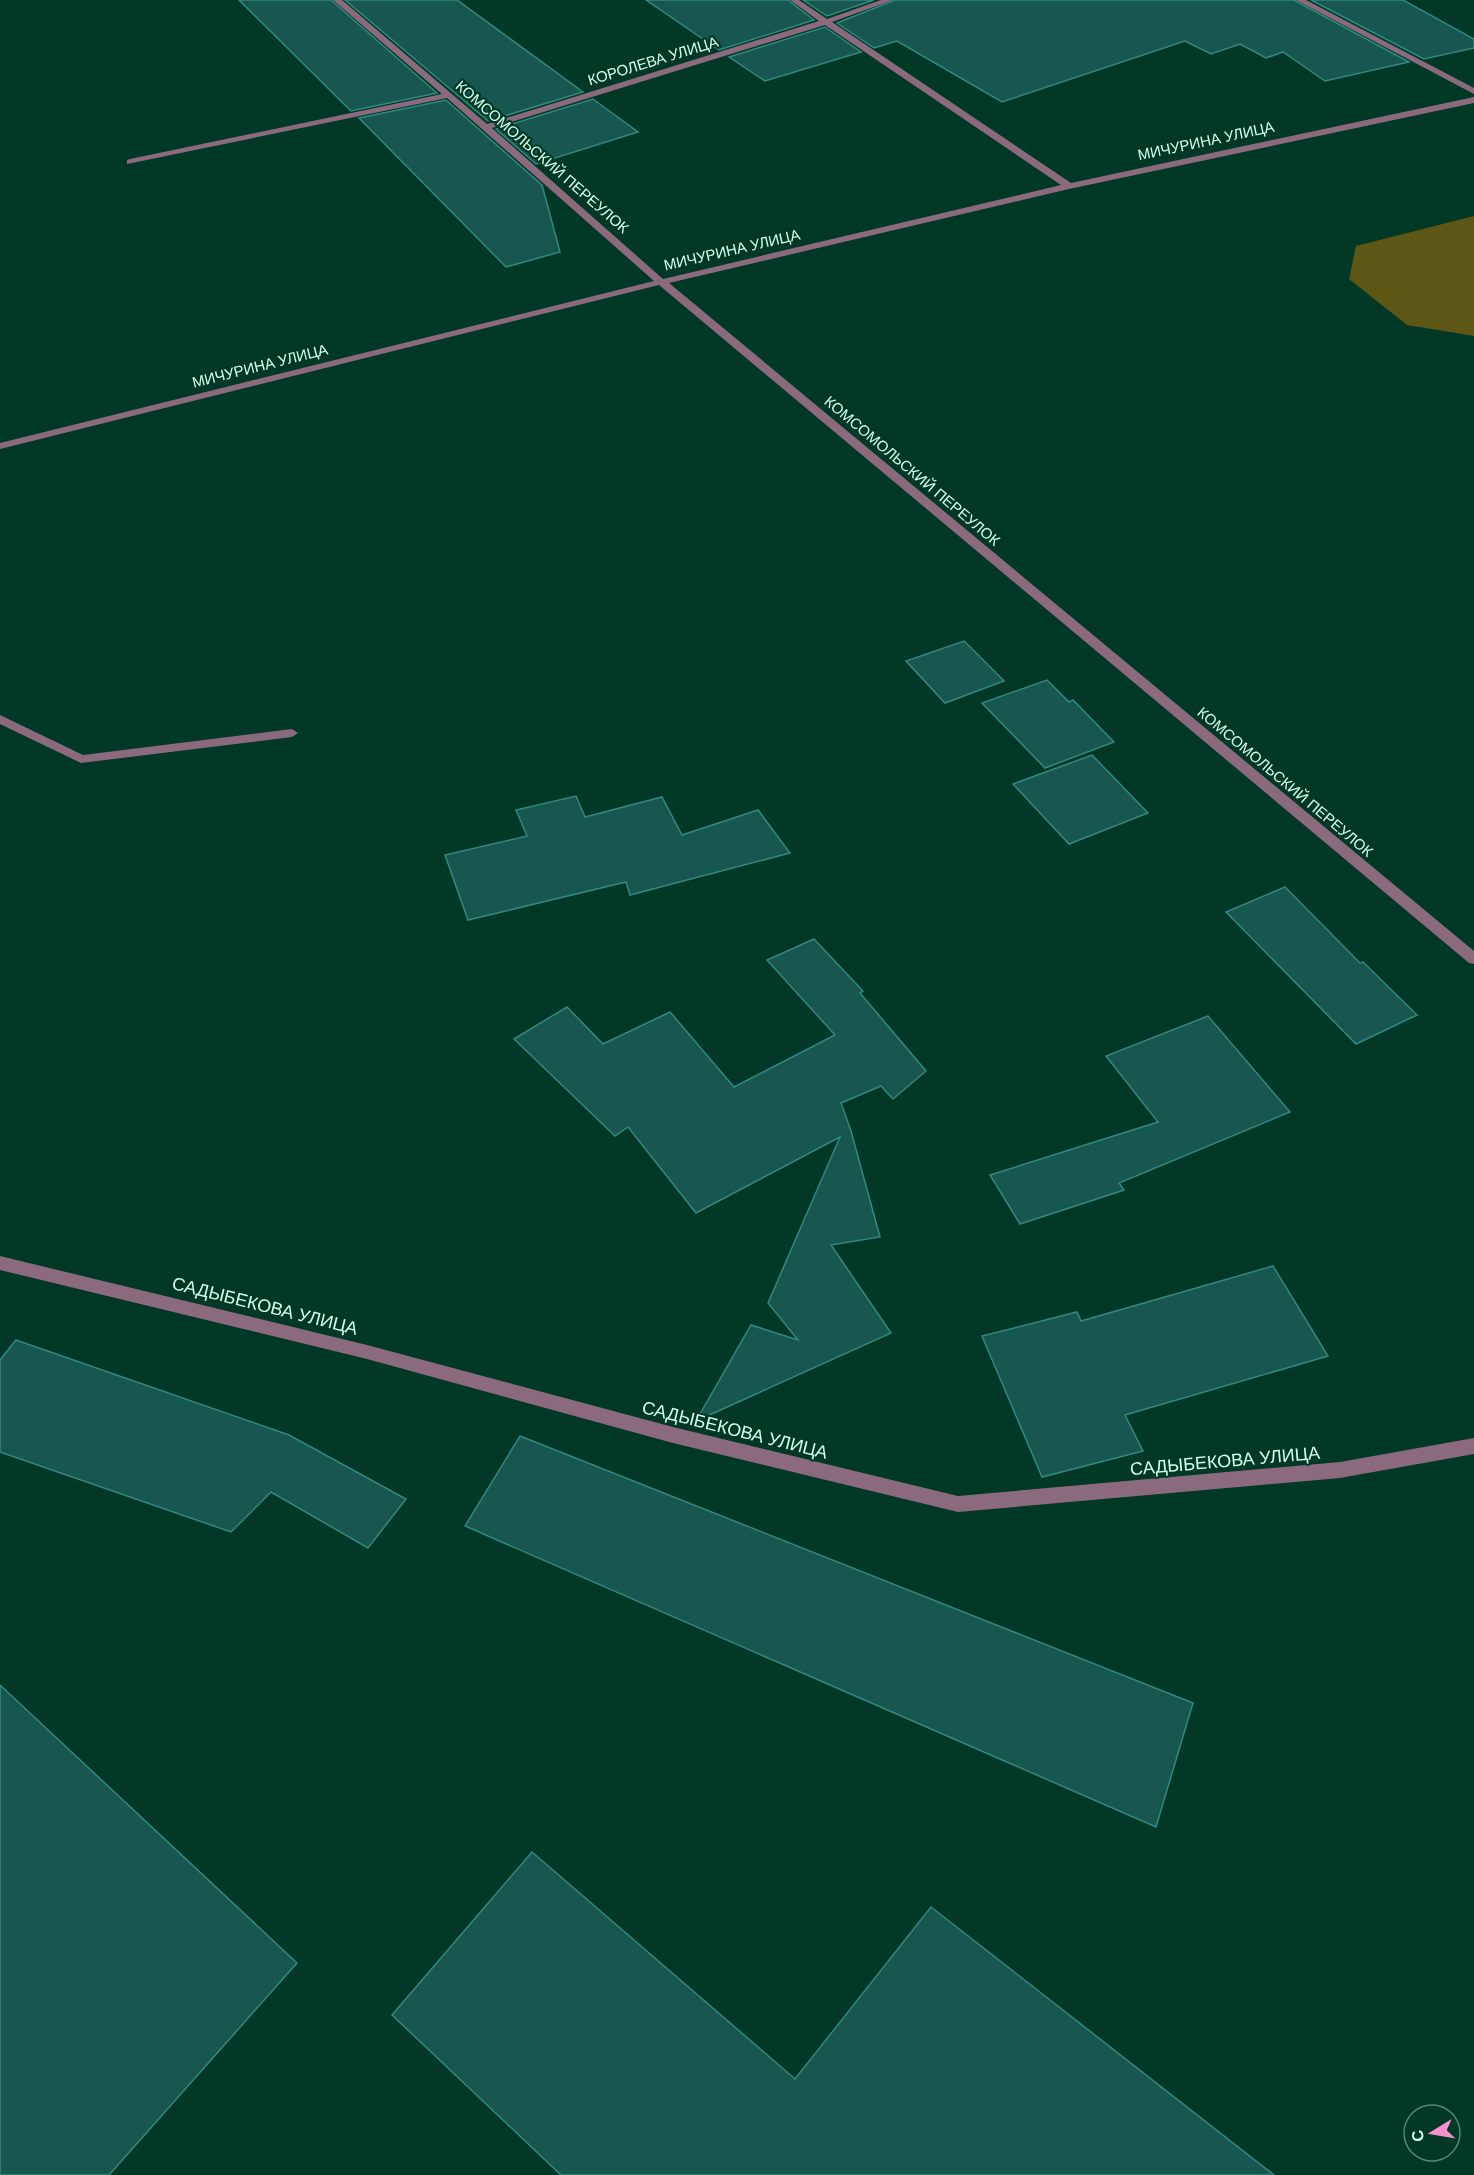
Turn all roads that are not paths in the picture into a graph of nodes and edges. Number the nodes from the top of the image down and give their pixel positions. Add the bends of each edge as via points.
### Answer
1 (337, 0) edge
2 (794, 0) edge
3 (889, 0) edge
4 (1300, 0) edge
5 (828, 21) junction
6 (1474, 91) edge
7 (448, 95) junction
8 (1474, 100) edge
9 (486, 127) junction
10 (130, 162) dead end
11 (1069, 186) junction
12 (661, 282) junction
13 (0, 446) edge
14 (0, 719) edge
15 (291, 733) dead end
16 (1474, 959) edge
17 (0, 1263) edge
18 (1474, 1446) edge

1 - 7 street, КОМСОМОЛЬСКИЙ ПЕРЕУЛОК
2 - 5 street
3 - 5 street, КОРОЛЕВА УЛИЦА
4 - 6 street
5 - 9 street, КОРОЛЕВА УЛИЦА
5 - 11 street
7 - 9 street, КОМСОМОЛЬСКИЙ ПЕРЕУЛОК
7 - 10 street
8 - 11 street, МИЧУРИНА УЛИЦА
9 - 12 street, КОМСОМОЛЬСКИЙ ПЕРЕУЛОК
11 - 12 street, МИЧУРИНА УЛИЦА
12 - 13 street, МИЧУРИНА УЛИЦА
12 - 16 street, КОМСОМОЛЬСКИЙ ПЕРЕУЛОК
14 - 15 street via 81,759
17 - 18 street, САДЫБЕКОВА УЛИЦА via 367,1352 673,1435 958,1504 1340,1470

